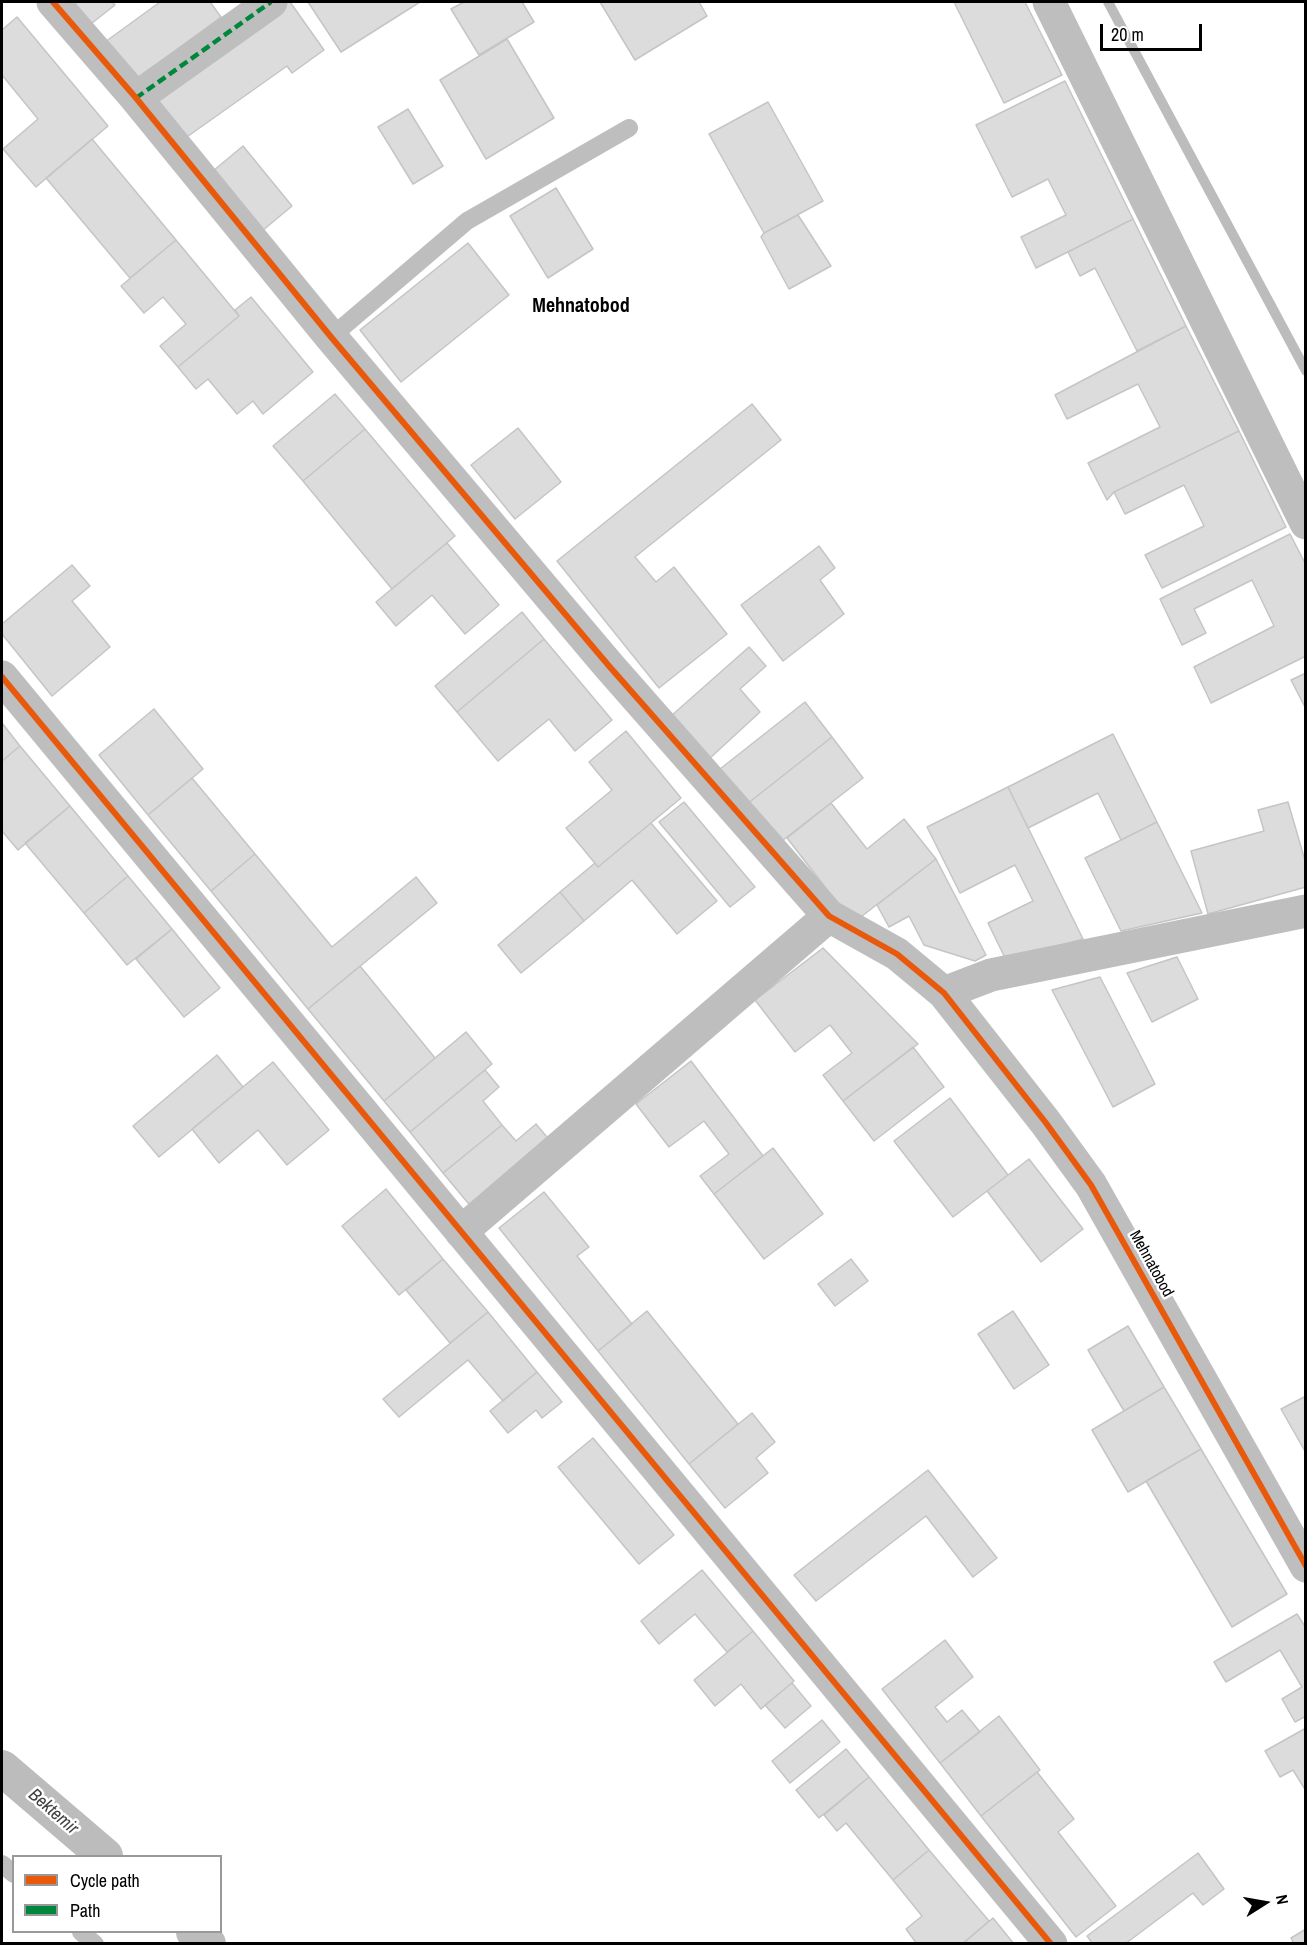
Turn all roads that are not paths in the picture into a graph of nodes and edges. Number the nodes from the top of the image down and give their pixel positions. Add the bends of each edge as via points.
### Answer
1 (53, 2) edge
2 (271, 2) edge
3 (1049, 2) edge
4 (136, 98) junction
5 (629, 128) dead end
6 (331, 337) junction
7 (1305, 523) edge
8 (2, 677) edge
9 (1305, 911) edge
10 (829, 916) junction
11 (944, 993) junction
12 (461, 1232) junction
13 (1305, 1566) edge
14 (82, 1933) edge
15 (95, 1944) edge
16 (1051, 1944) edge

1 - 4 street, Mehnatobod
2 - 4 street
3 - 7 street
4 - 6 street, Mehnatobod
5 - 6 lane via 467,221
6 - 10 street, Mehnatobod via 609,666
8 - 12 street
9 - 11 street via 991,975
10 - 11 street, Mehnatobod via 897,954
10 - 12 street
11 - 13 street, Mehnatobod via 1091,1185
12 - 16 street
14 - 15 lane

